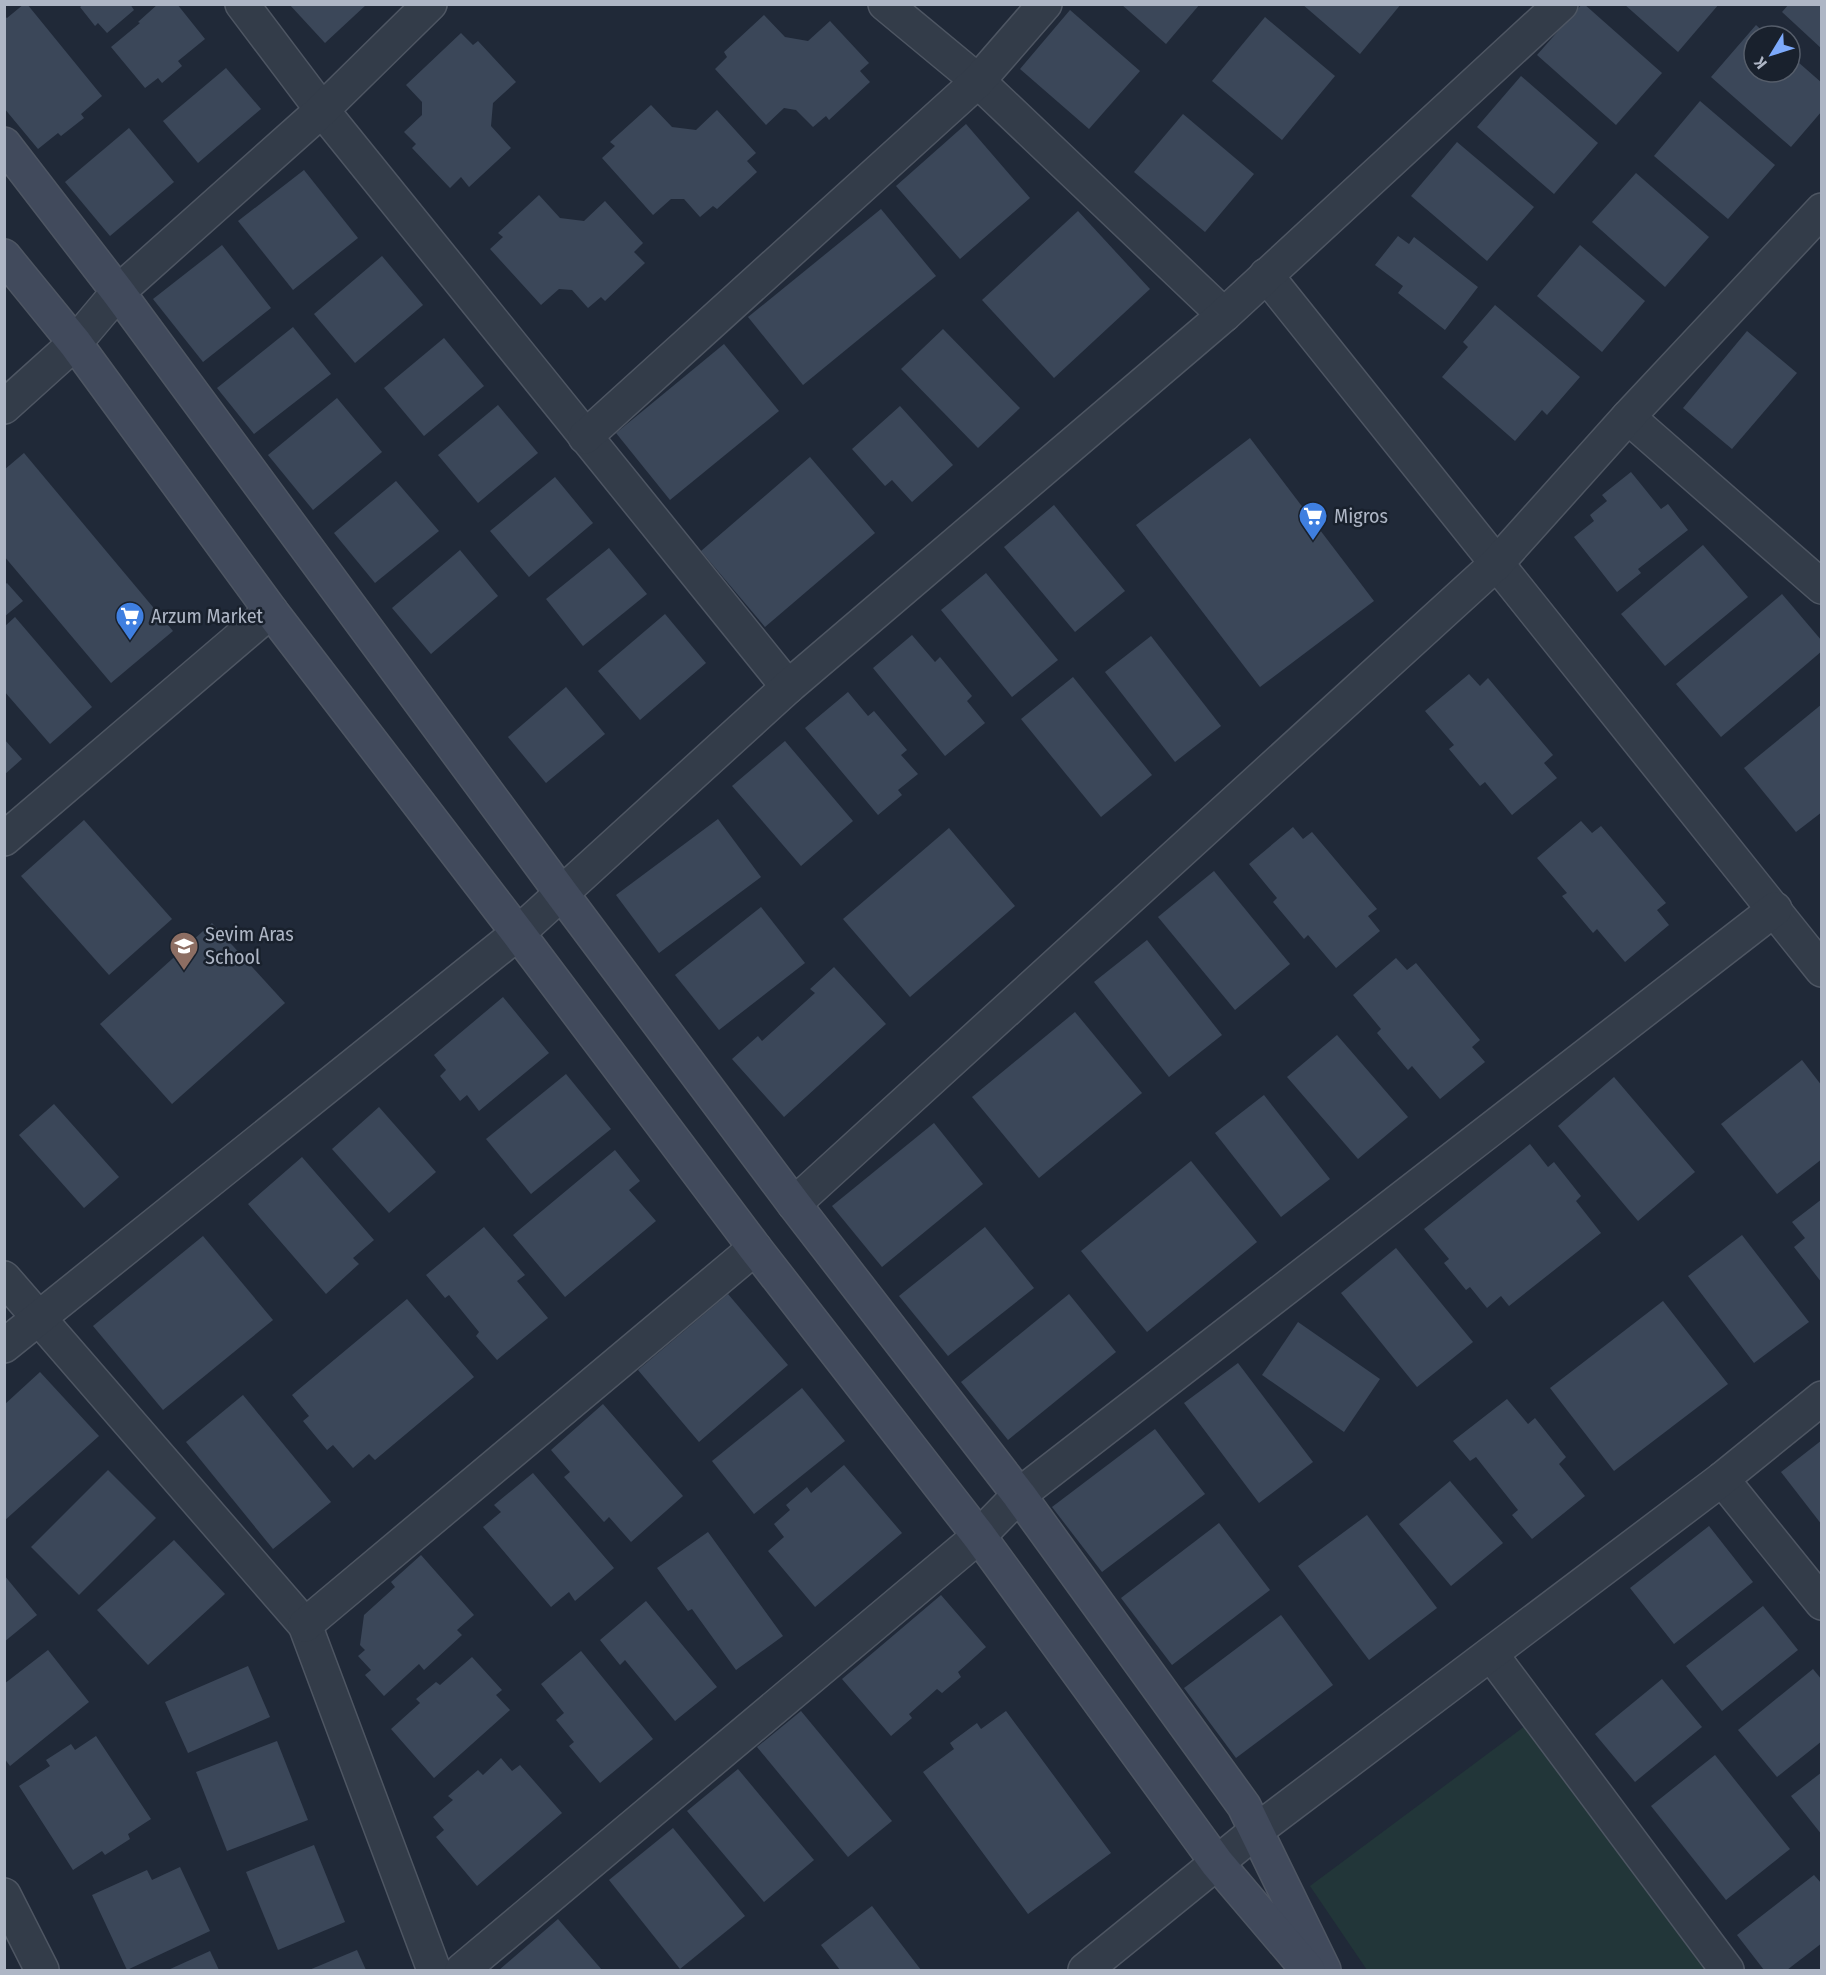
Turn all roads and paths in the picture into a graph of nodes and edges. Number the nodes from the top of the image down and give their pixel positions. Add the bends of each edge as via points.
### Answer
1 (242, 4) edge
2 (430, 4) edge
3 (885, 4) edge
4 (1045, 4) edge
5 (1561, 4) edge
6 (978, 81) junction
7 (322, 110) junction
8 (4, 144) edge
9 (1821, 210) edge
10 (4, 255) edge
11 (1266, 275) junction
12 (118, 292) junction
13 (1224, 315) junction
14 (75, 343) junction
15 (4, 407) edge
16 (1628, 417) junction
17 (585, 436) junction
18 (1497, 563) junction
19 (1821, 586) edge
20 (271, 611) junction
21 (788, 687) junction
22 (4, 838) edge
23 (562, 894) junction
24 (1775, 909) junction
25 (518, 933) junction
26 (1821, 970) edge
27 (794, 1204) junction
28 (755, 1248) junction
29 (4, 1278) edge
30 (39, 1317) junction
31 (4, 1347) edge
32 (1821, 1398) edge
33 (1722, 1479) junction
34 (1019, 1495) junction
35 (979, 1536) junction
36 (1821, 1603) edge
37 (305, 1625) junction
38 (1491, 1654) junction
39 (1256, 1831) junction
40 (1217, 1863) junction
41 (4, 1895) edge
42 (42, 1971) edge
43 (434, 1971) edge
44 (462, 1971) edge
45 (1086, 1971) edge
46 (1308, 1971) edge
47 (1324, 1971) edge
48 (1727, 1971) edge

1 - 7 street
2 - 7 street
3 - 6 street
4 - 6 street
5 - 11 street
6 - 13 street
6 - 17 street
7 - 12 street
7 - 17 street
8 - 12 street
9 - 16 street
10 - 14 street
11 - 13 street
11 - 18 street
12 - 14 street
12 - 23 street
13 - 21 street
14 - 15 street
14 - 20 street
16 - 18 street
16 - 19 street
17 - 21 street
18 - 24 street
18 - 27 street
20 - 22 street
20 - 25 street
21 - 23 street
23 - 25 street
23 - 27 street
24 - 26 street
24 - 34 street
25 - 28 street
25 - 30 street
27 - 34 street
28 - 35 street
28 - 37 street
29 - 30 street
30 - 31 street
30 - 37 street
32 - 33 street
33 - 36 street
33 - 38 street
34 - 35 street
34 - 39 street via 1244,1806
35 - 40 street
35 - 44 street
37 - 43 street
38 - 39 street
38 - 48 street
39 - 40 street
39 - 47 street
40 - 45 street
40 - 46 street
41 - 42 street

